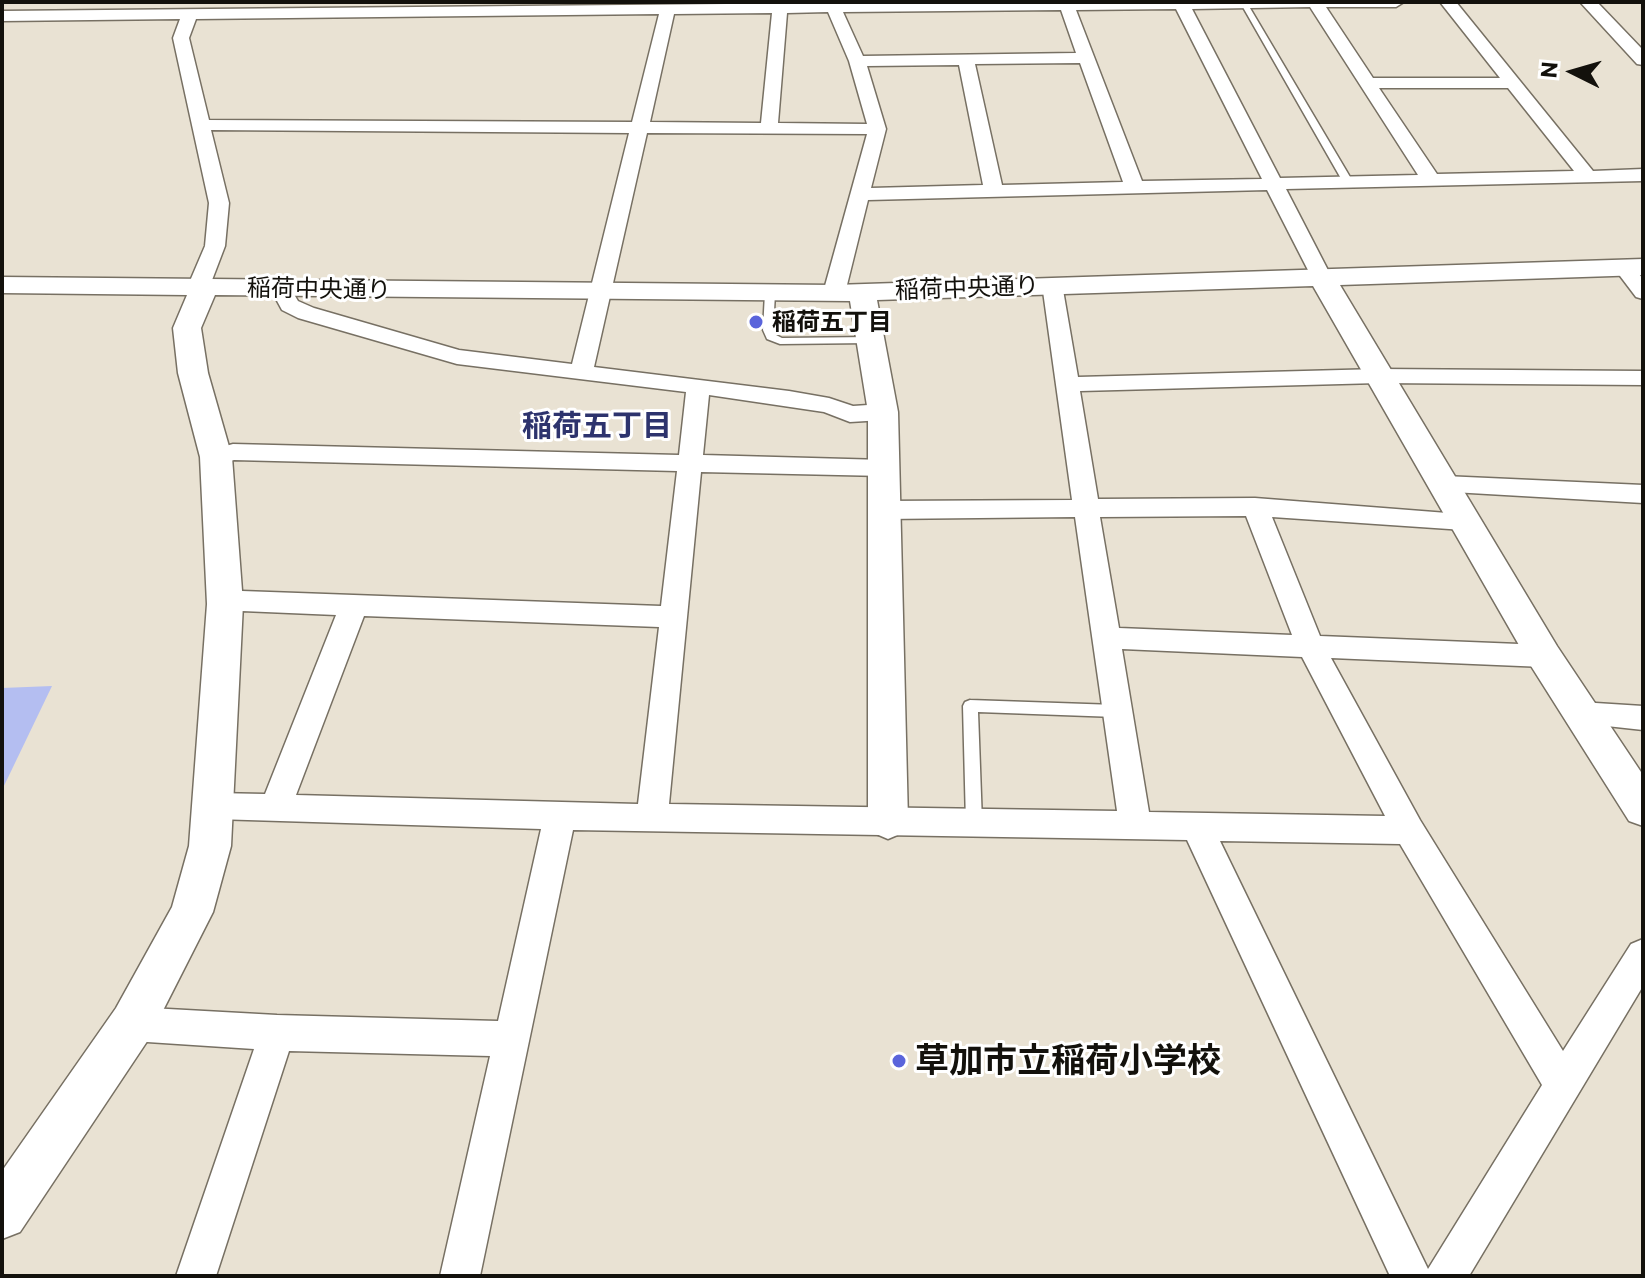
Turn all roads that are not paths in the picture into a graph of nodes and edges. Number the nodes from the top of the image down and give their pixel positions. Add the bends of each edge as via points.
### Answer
1 (1396, 2) edge
2 (1448, 2) edge
3 (1588, 2) edge
4 (1243, 3) edge
5 (1315, 3) edge
6 (1182, 5) junction
7 (1067, 6) junction
8 (668, 8) junction
9 (780, 8) junction
10 (834, 9) junction
11 (190, 14) junction
12 (2, 16) edge
13 (1086, 58) junction
14 (966, 60) junction
15 (1643, 60) edge
16 (857, 61) junction
17 (1368, 83) junction
18 (1513, 83) junction
19 (201, 125) junction
20 (640, 127) junction
21 (769, 128) junction
22 (877, 129) junction
23 (1643, 175) edge
24 (1588, 176) junction
25 (1431, 180) junction
26 (1348, 182) junction
27 (1274, 184) junction
28 (1134, 186) junction
29 (994, 190) junction
30 (861, 194) junction
31 (1634, 267) edge
32 (1321, 276) junction
33 (1052, 284) junction
34 (2, 285) edge
35 (201, 288) junction
36 (281, 288) junction
37 (600, 292) junction
38 (862, 292) junction
39 (770, 293) junction
40 (834, 293) junction
41 (1643, 293) edge
42 (870, 340) junction
43 (581, 373) junction
44 (1379, 376) junction
45 (1643, 378) edge
46 (1066, 384) junction
47 (698, 388) junction
48 (883, 412) junction
49 (216, 457) junction
50 (690, 465) junction
51 (884, 468) junction
52 (1444, 485) junction
53 (1643, 494) edge
54 (1255, 507) junction
55 (1084, 508) junction
56 (883, 510) junction
57 (1464, 521) junction
58 (225, 604) junction
59 (354, 605) junction
60 (674, 617) junction
61 (1105, 638) junction
62 (1310, 645) junction
63 (1544, 656) junction
64 (1116, 711) junction
65 (1580, 714) junction
66 (1643, 718) edge
67 (215, 806) junction
68 (276, 807) junction
69 (1643, 809) edge
70 (560, 816) junction
71 (652, 817) junction
72 (888, 821) junction
73 (974, 823) junction
74 (1135, 826) junction
75 (1197, 827) junction
76 (1409, 830) junction
77 (1643, 955) edge
78 (132, 1024) junction
79 (277, 1033) junction
80 (510, 1039) junction
81 (1563, 1085) junction
82 (2, 1214) edge
83 (196, 1276) edge
84 (460, 1276) edge
85 (1411, 1276) edge
86 (1446, 1276) edge

1 - 5 street
2 - 18 street
3 - 15 street
4 - 5 street
4 - 6 street
4 - 26 lane
5 - 17 street
6 - 7 street
6 - 27 street
7 - 10 street
7 - 13 street
8 - 9 street
8 - 11 street
8 - 20 street
9 - 10 street
9 - 21 street
10 - 16 street
11 - 12 street
11 - 19 street via 181,38
13 - 14 street
13 - 28 street
14 - 16 street
14 - 29 street
16 - 22 street
17 - 18 street
17 - 25 street
18 - 24 street
19 - 20 street
19 - 35 street via 219,203 215,246
20 - 21 street
20 - 37 street
21 - 22 street
22 - 30 street
23 - 24 street
24 - 25 street
25 - 26 street
26 - 27 street
27 - 28 street
27 - 32 street
28 - 29 street
29 - 30 street
30 - 40 street
31 - 32 street, 稲荷中央通り
31 - 41 street
32 - 33 street, 稲荷中央通り
32 - 44 street
33 - 38 street, 稲荷中央通り
33 - 46 street
34 - 35 street, 稲荷中央通り
35 - 36 street, 稲荷中央通り
35 - 49 street via 187,328 193,373
36 - 37 street, 稲荷中央通り
36 - 43 street via 290,305 306,313 457,357
37 - 39 street, 稲荷中央通り
37 - 43 street
38 - 40 street, 稲荷中央通り
38 - 42 street
39 - 40 street, 稲荷中央通り
39 - 42 lane via 771,337
42 - 48 street
43 - 47 street
44 - 45 street
44 - 46 street
44 - 52 street
46 - 55 street
47 - 48 street via 829,405 850,414
47 - 50 street
48 - 51 street
49 - 50 street via 233,452
49 - 58 street
50 - 51 street
50 - 60 street
51 - 56 street
52 - 53 street
52 - 57 street
54 - 55 street
54 - 57 street
54 - 62 street
55 - 56 street
55 - 61 street
56 - 72 street
57 - 63 street
58 - 59 street
58 - 67 street
59 - 60 street
59 - 68 street
60 - 71 street
61 - 62 street
61 - 64 street
62 - 63 street
62 - 76 street
63 - 65 street
64 - 73 lane via 970,706
64 - 74 street
65 - 66 street
65 - 69 street
67 - 68 street
67 - 78 street via 192,912
68 - 70 street
70 - 71 street
70 - 80 street
71 - 72 street
72 - 73 street
73 - 74 street
74 - 75 street
75 - 76 street
75 - 85 street
76 - 81 street
77 - 81 street
78 - 79 street
78 - 82 street
79 - 80 street
79 - 83 street
80 - 84 street
81 - 86 street

